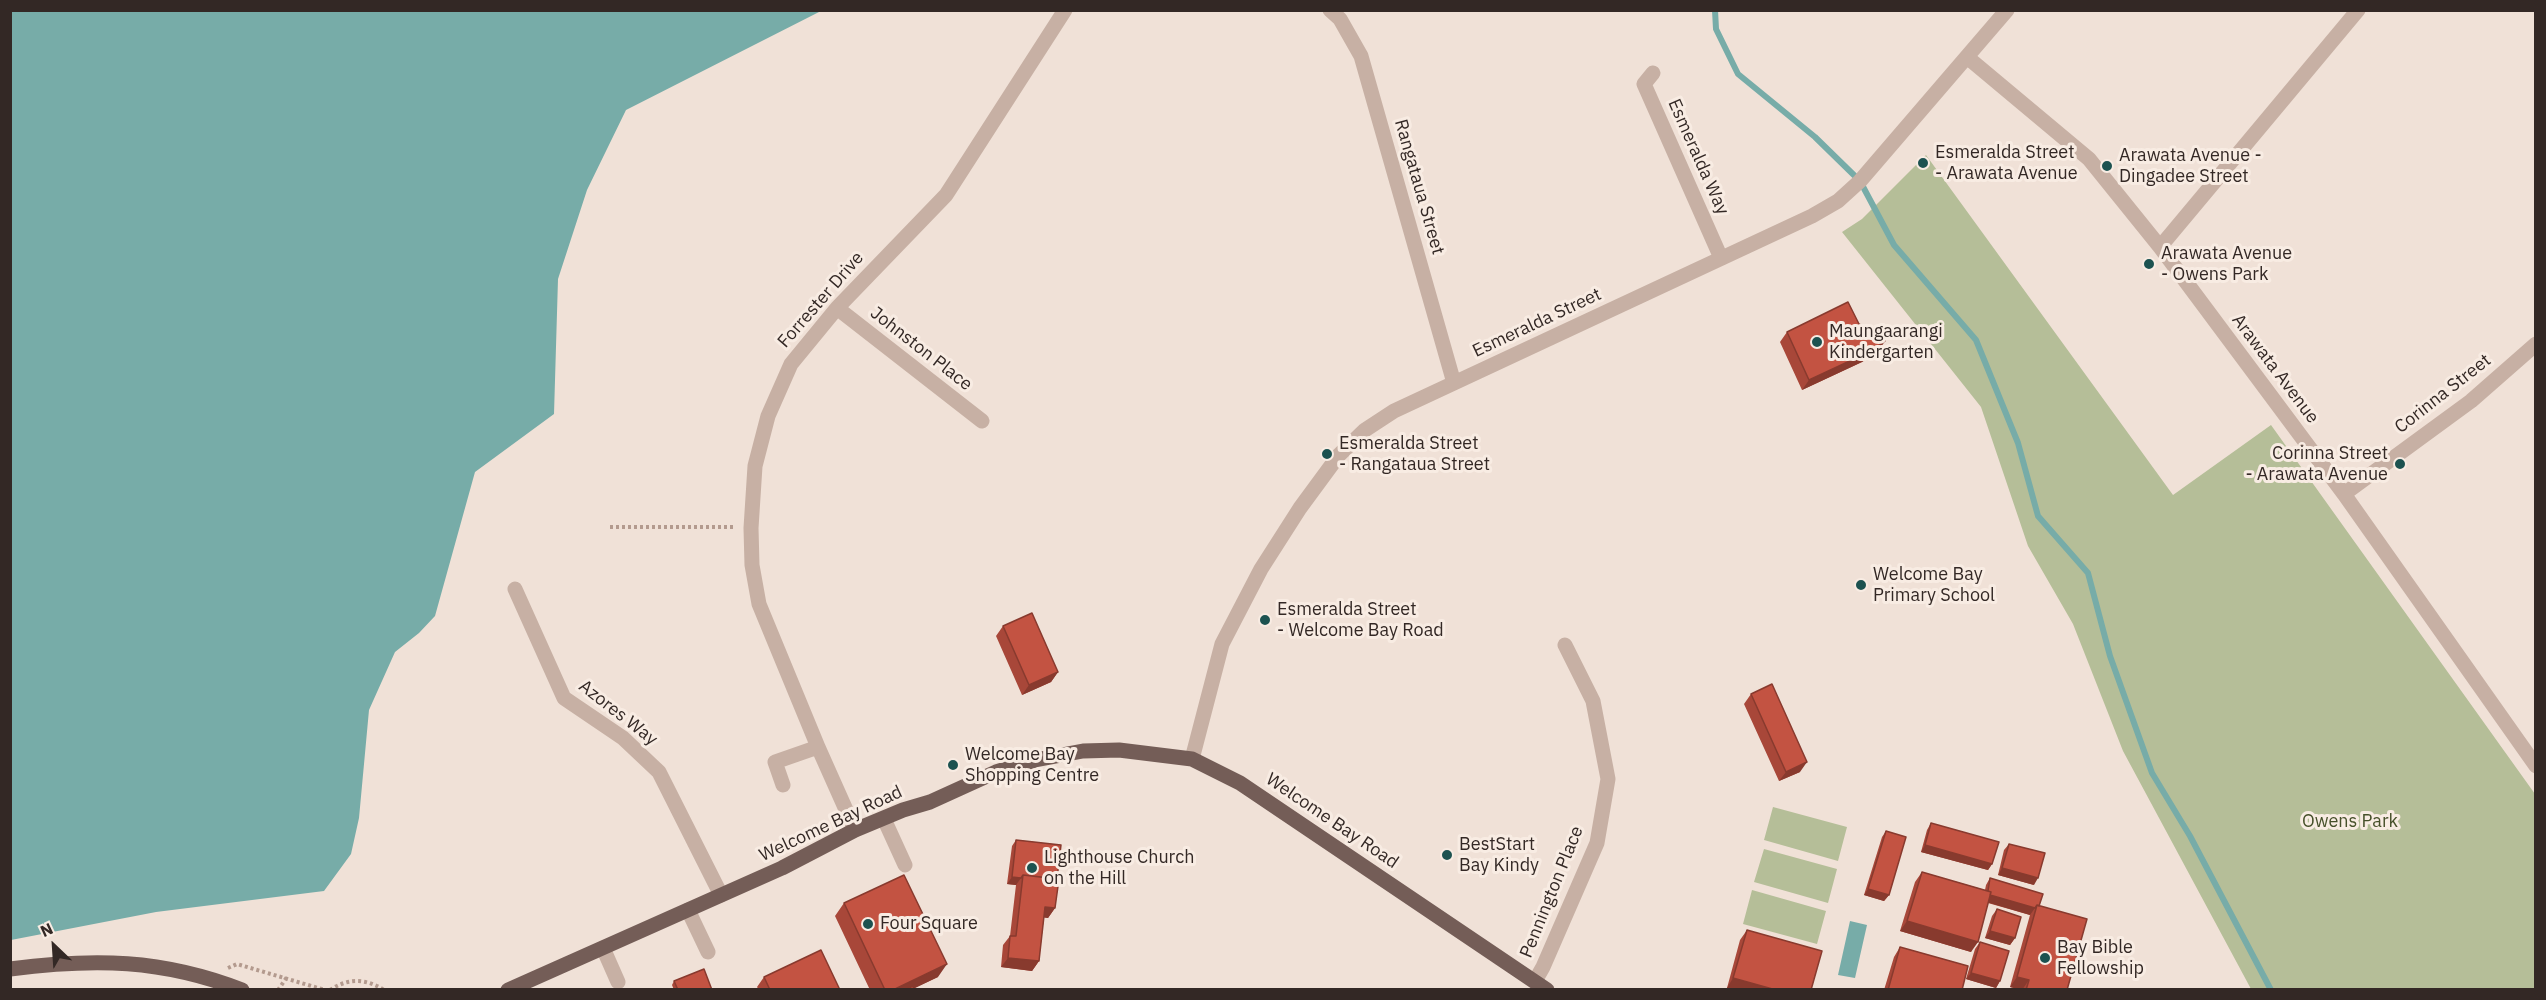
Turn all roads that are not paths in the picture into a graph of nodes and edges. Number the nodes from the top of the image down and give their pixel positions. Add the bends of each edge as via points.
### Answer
1 (1065, 10) edge
2 (1330, 10) edge
3 (2007, 10) edge
4 (2358, 10) edge
5 (1967, 57) junction
6 (1653, 73) dead end
7 (2160, 247) junction
8 (1721, 258) junction
9 (837, 308) junction
10 (2535, 344) edge
11 (1454, 383) junction
12 (982, 421) dead end
13 (2344, 494) junction
14 (515, 589) dead end
15 (1565, 645) dead end
16 (818, 747) junction
17 (1192, 759) junction
18 (2535, 766) edge
19 (783, 784) dead end
20 (884, 819) junction
21 (855, 830) junction
22 (904, 865) dead end
23 (721, 895) junction
24 (688, 910) junction
25 (603, 948) junction
26 (708, 952) dead end
27 (10, 969) edge
28 (618, 982) dead end
29 (1541, 985) edge
30 (526, 986) edge
31 (242, 990) edge
32 (508, 990) edge

1 - 9 street, Forrester Drive via 946,195
2 - 11 street, Rangataua Street via 1340,19 1361,56
3 - 5 street, Esmeralda Street
4 - 7 street
5 - 7 street, Arawata Avenue via 2089,159
5 - 8 street, Esmeralda Street via 1860,181 1838,201
6 - 8 street, Esmeralda Way via 1644,84
7 - 13 street, Arawata Avenue
8 - 11 street, Esmeralda Street
9 - 12 street, Johnston Place
9 - 16 street, Forrester Drive via 791,364 768,416 755,466 751,528 759,604
10 - 13 street, Corinna Street via 2471,401
11 - 17 street, Esmeralda Street via 1394,411 1365,430 1339,455 1300,508 1261,569 1222,644
13 - 18 street, Arawata Avenue
14 - 23 street, Azores Way via 564,698 623,738 659,772
15 - 29 street, Pennington Place via 1593,701 1608,779 1597,843 1544,968
16 - 19 street via 775,762
16 - 21 street, Forrester Drive
17 - 20 main road, Welcome Bay Road via 1119,750 1083,751 1035,760 996,772
17 - 29 main road, Welcome Bay Road via 1240,783
20 - 21 main road, Welcome Bay Road
20 - 22 street
21 - 23 main road, Welcome Bay Road
23 - 24 main road, Welcome Bay Road
24 - 25 main road, Welcome Bay Road
24 - 26 street
25 - 28 street
25 - 30 main road, Welcome Bay Road
27 - 31 main road via 111,961 177,969
30 - 32 main road, Welcome Bay Road

